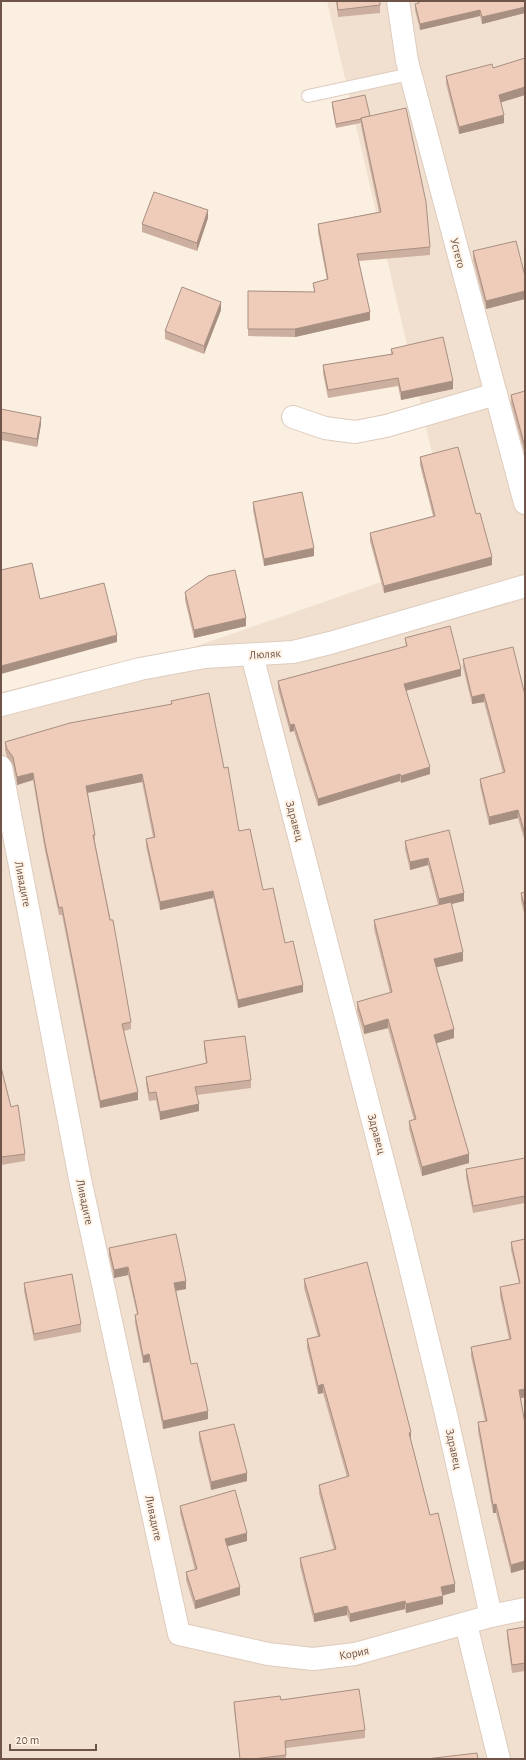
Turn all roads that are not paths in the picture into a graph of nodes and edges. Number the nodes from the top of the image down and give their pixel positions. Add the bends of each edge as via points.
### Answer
1 (398, 1) edge
2 (410, 74) junction
3 (308, 96) dead end
4 (496, 394) junction
5 (293, 418) dead end
6 (525, 503) edge
7 (525, 586) edge
8 (252, 655) junction
9 (1, 705) edge
10 (1, 767) edge
11 (525, 1609) edge
12 (491, 1616) junction
13 (466, 1624) junction
14 (179, 1634) joint
15 (500, 1759) edge

1 - 2 street, Устето
2 - 3 lane
2 - 4 street, Устето
4 - 5 street via 386,426 355,432 324,428
4 - 6 street, Устето
7 - 8 street, Люляк via 330,643 293,652
8 - 9 street, Люляк via 205,657 140,669
8 - 12 street, Здравец via 400,1226 446,1414
10 - 14 street, Ливадите via 80,1179
11 - 12 street, Кория
12 - 13 street, Кория
13 - 14 street, Кория via 355,1654 313,1660 268,1654
13 - 15 street

